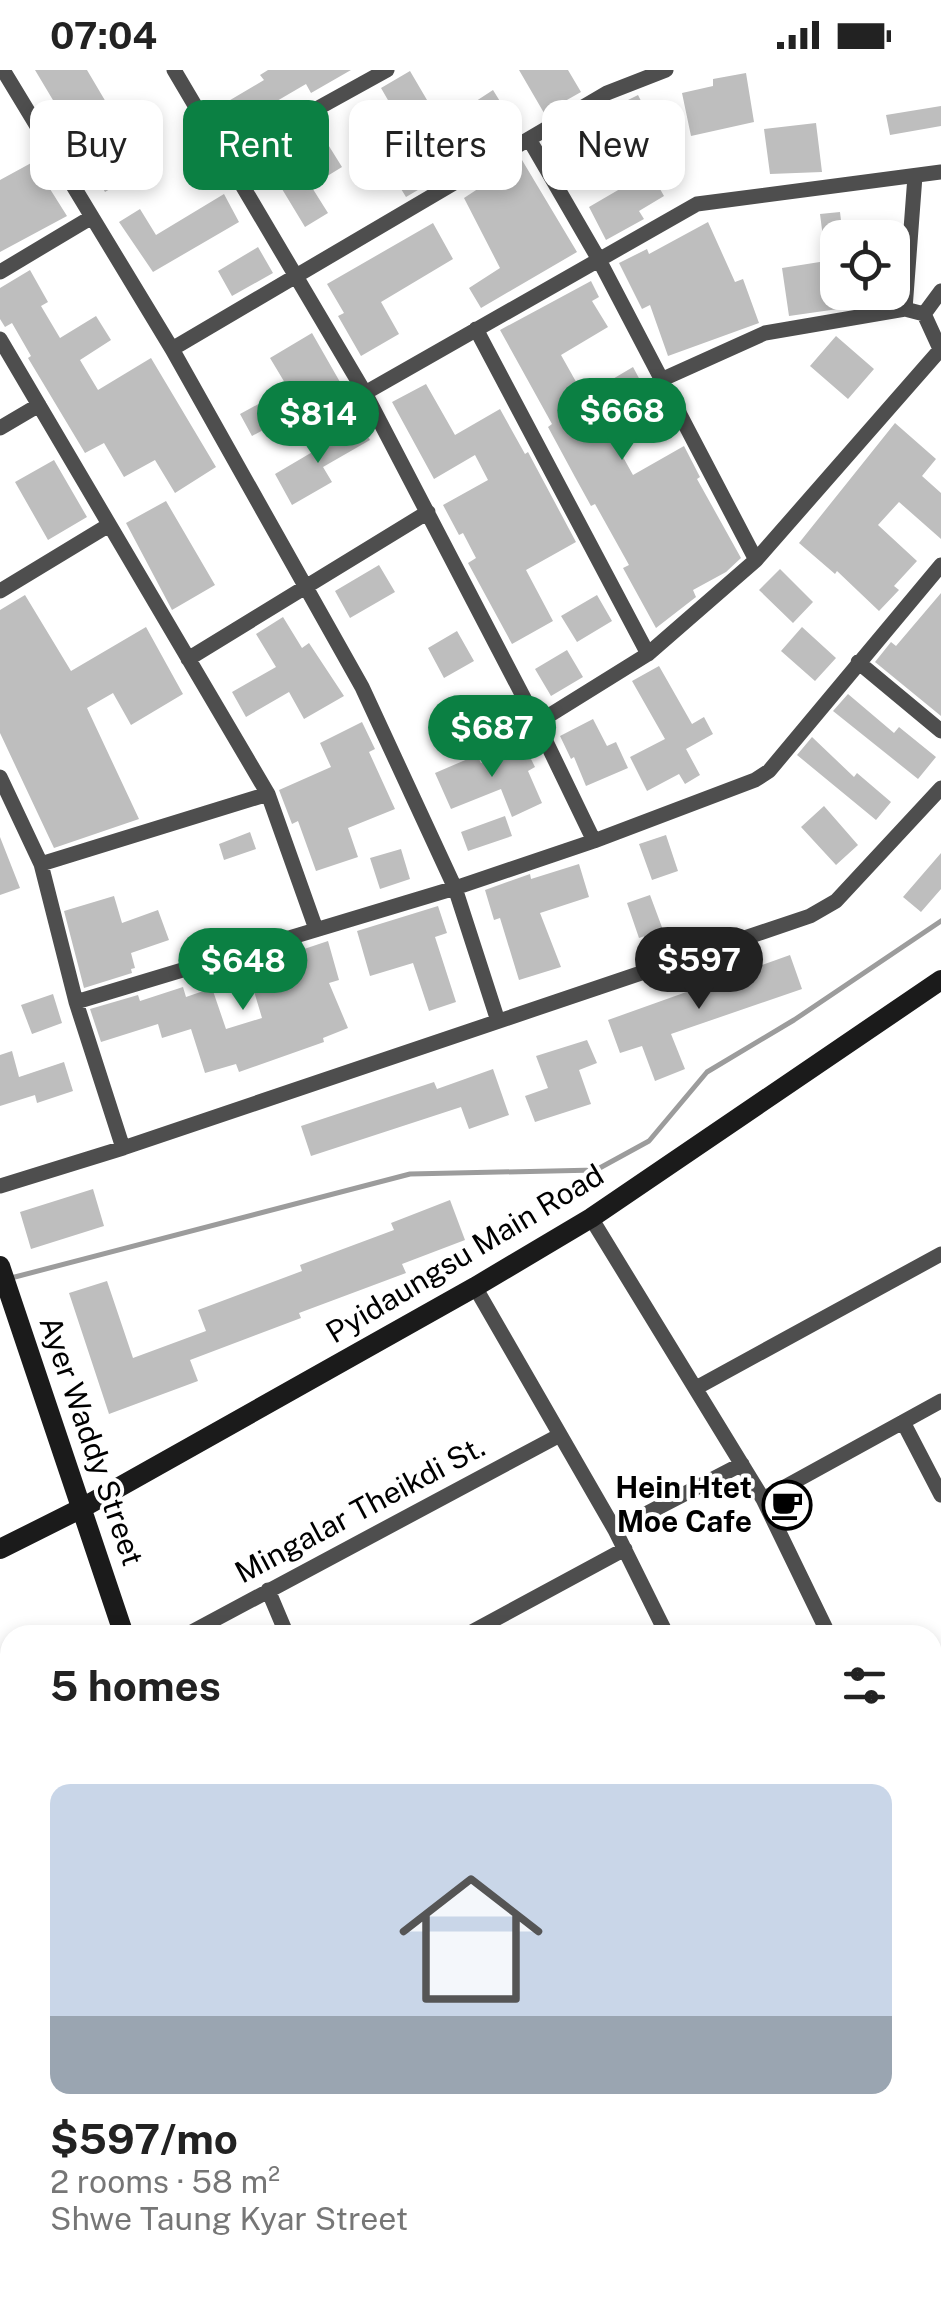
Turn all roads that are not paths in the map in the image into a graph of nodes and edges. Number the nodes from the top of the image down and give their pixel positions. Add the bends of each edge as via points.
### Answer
1 (3, 70) edge
2 (174, 70) edge
3 (387, 70) edge
4 (666, 70) edge
5 (192, 100) edge
6 (329, 102) edge
7 (529, 139) junction
8 (941, 172) edge
9 (915, 176) junction
10 (245, 190) edge
11 (92, 217) junction
12 (910, 242) edge
13 (598, 258) junction
14 (0, 272) edge
15 (296, 276) junction
16 (941, 292) edge
17 (899, 310) edge
18 (909, 310) edge
19 (924, 314) junction
20 (476, 329) junction
21 (0, 339) edge
22 (172, 349) junction
23 (941, 350) edge
24 (663, 379) junction
25 (366, 393) junction
26 (39, 406) junction
27 (0, 428) edge
28 (428, 512) junction
29 (109, 525) junction
30 (756, 560) junction
31 (941, 565) edge
32 (304, 585) junction
33 (0, 591) edge
34 (648, 654) junction
35 (188, 658) junction
36 (858, 662) junction
37 (537, 722) junction
38 (941, 731) edge
39 (0, 776) edge
40 (941, 788) edge
41 (268, 794) junction
42 (594, 841) junction
43 (41, 864) junction
44 (455, 888) junction
45 (316, 930) junction
46 (941, 980) edge
47 (76, 1002) junction
48 (498, 1021) junction
49 (123, 1148) junction
50 (0, 1186) edge
51 (591, 1218) junction
52 (941, 1254) edge
53 (0, 1268) edge
54 (475, 1288) junction
55 (696, 1388) junction
56 (941, 1401) edge
57 (903, 1422) junction
58 (560, 1435) junction
59 (742, 1464) junction
60 (941, 1495) edge
61 (763, 1499) junction
62 (82, 1508) junction
63 (615, 1530) junction
64 (624, 1549) junction
65 (0, 1550) edge
66 (268, 1590) junction
67 (121, 1625) edge
68 (204, 1625) edge
69 (283, 1625) edge
70 (484, 1625) edge
71 (662, 1625) edge
72 (824, 1625) edge

1 - 11 street
2 - 5 street
3 - 6 street
4 - 7 street via 607,93
7 - 13 street
7 - 15 street
8 - 9 street
9 - 12 street
9 - 13 street via 696,204
10 - 15 street
11 - 14 street
11 - 22 street
13 - 20 street
13 - 24 street
15 - 22 street
15 - 25 street
16 - 19 street
17 - 24 street via 765,333
18 - 19 street
19 - 23 street
20 - 25 street
20 - 34 street
21 - 26 street
22 - 32 street
23 - 30 street
24 - 30 street
25 - 28 street
26 - 27 street
26 - 29 street
28 - 32 street
28 - 37 street
29 - 33 street
29 - 35 street
30 - 34 street
31 - 36 street
32 - 35 street
32 - 44 street via 362,688
34 - 37 street
35 - 41 street
36 - 38 street
36 - 42 street via 769,771
37 - 42 street
39 - 43 street
40 - 48 street via 836,901 810,916
41 - 43 street
41 - 45 street
42 - 44 street
43 - 47 street
44 - 45 street
44 - 48 street
45 - 47 street
46 - 51 main road, Pyidaungsu Main Road
47 - 49 street
48 - 49 street
49 - 50 street
51 - 54 main road, Pyidaungsu Main Road
51 - 55 street
52 - 55 street
53 - 62 main road, Ayer Waddy Street
54 - 58 street
54 - 62 main road, Pyidaungsu Main Road
55 - 59 street
56 - 57 street
57 - 60 street
57 - 61 street
58 - 63 street
58 - 66 street, Mingalar Theikdi St.
59 - 61 street
59 - 63 street
61 - 72 street
62 - 65 main road, Pyidaungsu Main Road
62 - 67 main road, Ayer Waddy Street
63 - 64 street
64 - 70 street
64 - 71 street
66 - 68 street, Mingalar Theikdi St.
66 - 69 street

